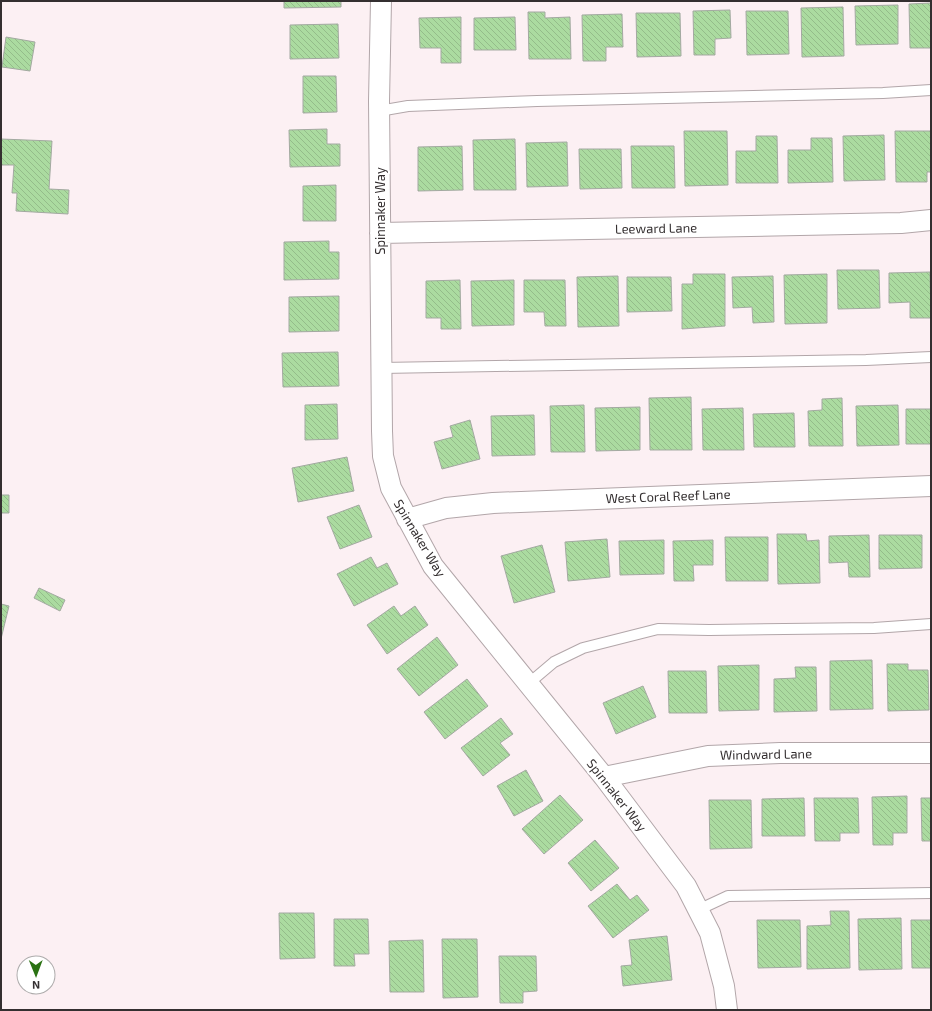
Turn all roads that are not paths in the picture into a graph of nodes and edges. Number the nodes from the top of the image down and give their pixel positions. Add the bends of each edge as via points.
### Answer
1 (381, 1) edge
2 (931, 90) edge
3 (379, 111) junction
4 (931, 220) edge
5 (380, 234) junction
6 (931, 357) edge
7 (381, 368) junction
8 (931, 486) edge
9 (407, 519) junction
10 (931, 624) edge
11 (528, 684) junction
12 (931, 753) edge
13 (604, 777) junction
14 (931, 893) edge
15 (698, 910) junction
16 (727, 1010) edge

1 - 3 street, Spinnaker Way
2 - 3 lane via 537,101 408,106
3 - 5 street, Spinnaker Way
4 - 5 street, Leeward Lane via 893,223
5 - 7 street, Spinnaker Way
6 - 7 lane
7 - 9 street, Spinnaker Way via 383,456 391,488
8 - 9 street, West Coral Reef Lane via 493,503 446,508
9 - 11 street, Spinnaker Way via 433,566
10 - 11 lane via 866,628 658,629 583,648 554,662
11 - 13 street, Spinnaker Way
12 - 13 street, Windward Lane via 780,753 708,756
13 - 15 street, Spinnaker Way via 686,886
14 - 15 lane via 728,896
15 - 16 street, Spinnaker Way via 710,933 724,986

